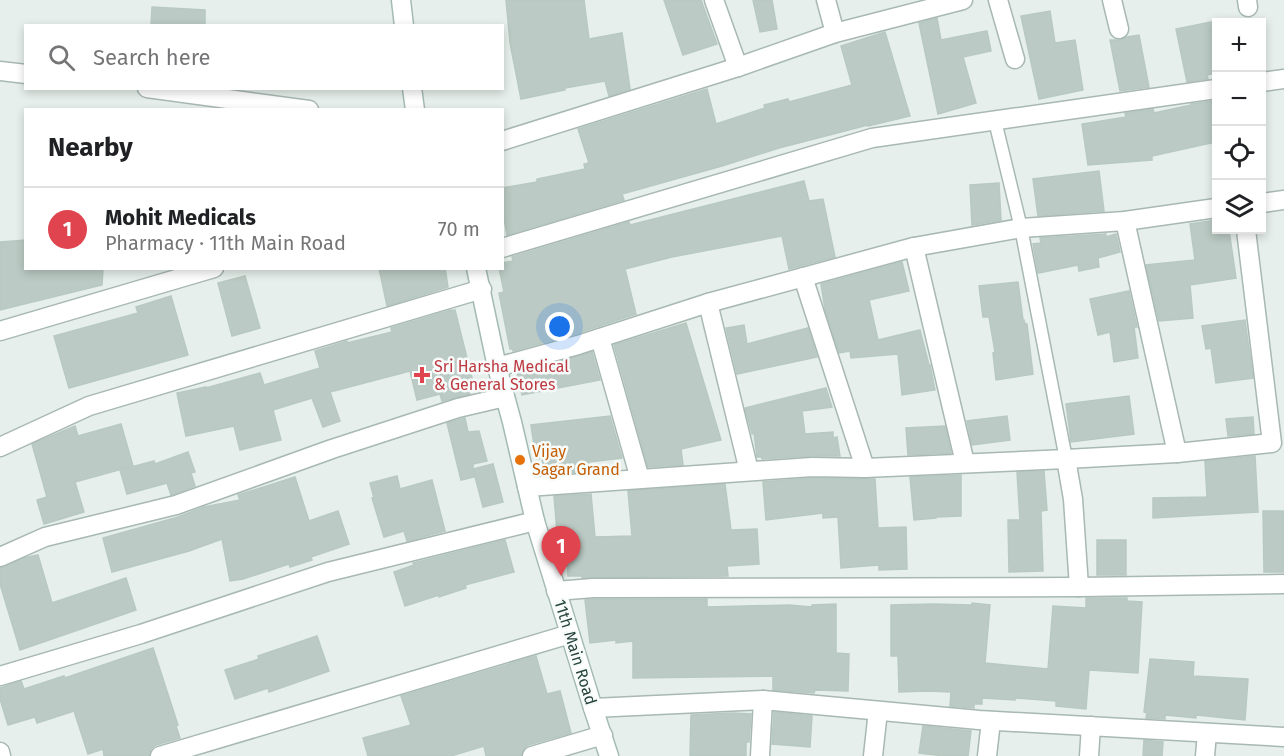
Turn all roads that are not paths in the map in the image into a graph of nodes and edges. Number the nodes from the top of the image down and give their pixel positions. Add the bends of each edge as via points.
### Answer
1 (401, 0) edge
2 (714, 0) edge
3 (826, 0) edge
4 (963, 0) edge
5 (998, 0) edge
6 (1112, 0) edge
7 (927, 4) edge
8 (404, 24) edge
9 (1119, 29) dead end
10 (835, 33) junction
11 (1015, 59) dead end
12 (738, 67) junction
13 (0, 71) edge
14 (24, 74) edge
15 (1284, 79) edge
16 (1266, 81) edge
17 (162, 90) edge
18 (412, 90) edge
19 (1212, 90) edge
20 (294, 108) edge
21 (415, 108) edge
22 (995, 121) junction
23 (504, 140) edge
24 (1284, 200) edge
25 (1266, 202) edge
26 (1212, 209) edge
27 (1125, 220) junction
28 (1021, 228) junction
29 (1246, 234) edge
30 (504, 247) edge
31 (914, 247) junction
32 (207, 270) edge
33 (477, 270) edge
34 (803, 277) junction
35 (482, 290) junction
36 (708, 303) junction
37 (0, 331) edge
38 (600, 338) junction
39 (497, 366) junction
40 (505, 397) junction
41 (0, 447) edge
42 (1178, 453) junction
43 (1066, 459) junction
44 (965, 463) junction
45 (865, 468) junction
46 (749, 471) junction
47 (640, 479) junction
48 (527, 487) junction
49 (535, 521) junction
50 (0, 557) edge
51 (1284, 584) edge
52 (1079, 587) junction
53 (556, 591) junction
54 (570, 634) junction
55 (0, 676) edge
56 (763, 700) junction
57 (593, 708) junction
58 (878, 711) junction
59 (991, 721) junction
60 (1091, 726) junction
61 (1207, 733) junction
62 (603, 735) junction
63 (1284, 737) edge
64 (160, 756) edge
65 (532, 756) edge
66 (609, 756) edge
67 (760, 756) edge
68 (873, 756) edge
69 (987, 756) edge
70 (1089, 756) edge
71 (1205, 756) edge

1 - 8 street
2 - 12 street
3 - 10 street
4 - 7 street
5 - 11 street
6 - 9 street
7 - 10 street
10 - 12 street
12 - 23 street
13 - 14 street
15 - 16 street
17 - 20 street
18 - 21 street
19 - 22 street
22 - 28 lane
22 - 30 street via 872,138
24 - 25 street
26 - 27 street
27 - 28 street
27 - 42 street
28 - 31 street
28 - 43 lane
29 - 42 street via 1272,443
31 - 34 street
31 - 44 street
32 - 37 street
33 - 35 street, 11th Main Road
34 - 36 street
34 - 45 street
35 - 39 street, 11th Main Road
35 - 41 street via 89,406
36 - 38 street
36 - 46 street
38 - 39 street
38 - 47 street
39 - 40 street, 11th Main Road
40 - 48 street, 11th Main Road
40 - 50 street via 353,442 176,505 45,537
42 - 43 street
43 - 44 street
43 - 52 street
44 - 45 street
45 - 46 street
46 - 47 street
47 - 48 street
48 - 49 street, 11th Main Road
49 - 53 street, 11th Main Road
49 - 55 street via 328,572
51 - 52 street
52 - 53 street
53 - 54 street, 11th Main Road
54 - 57 street, 11th Main Road
54 - 64 street
56 - 57 street
56 - 58 street
56 - 67 street
57 - 62 street, 11th Main Road
58 - 59 street
58 - 68 street
59 - 60 street
59 - 69 street
60 - 61 street
60 - 70 street
61 - 63 street
61 - 71 street
62 - 65 street
62 - 66 street, 11th Main Road

